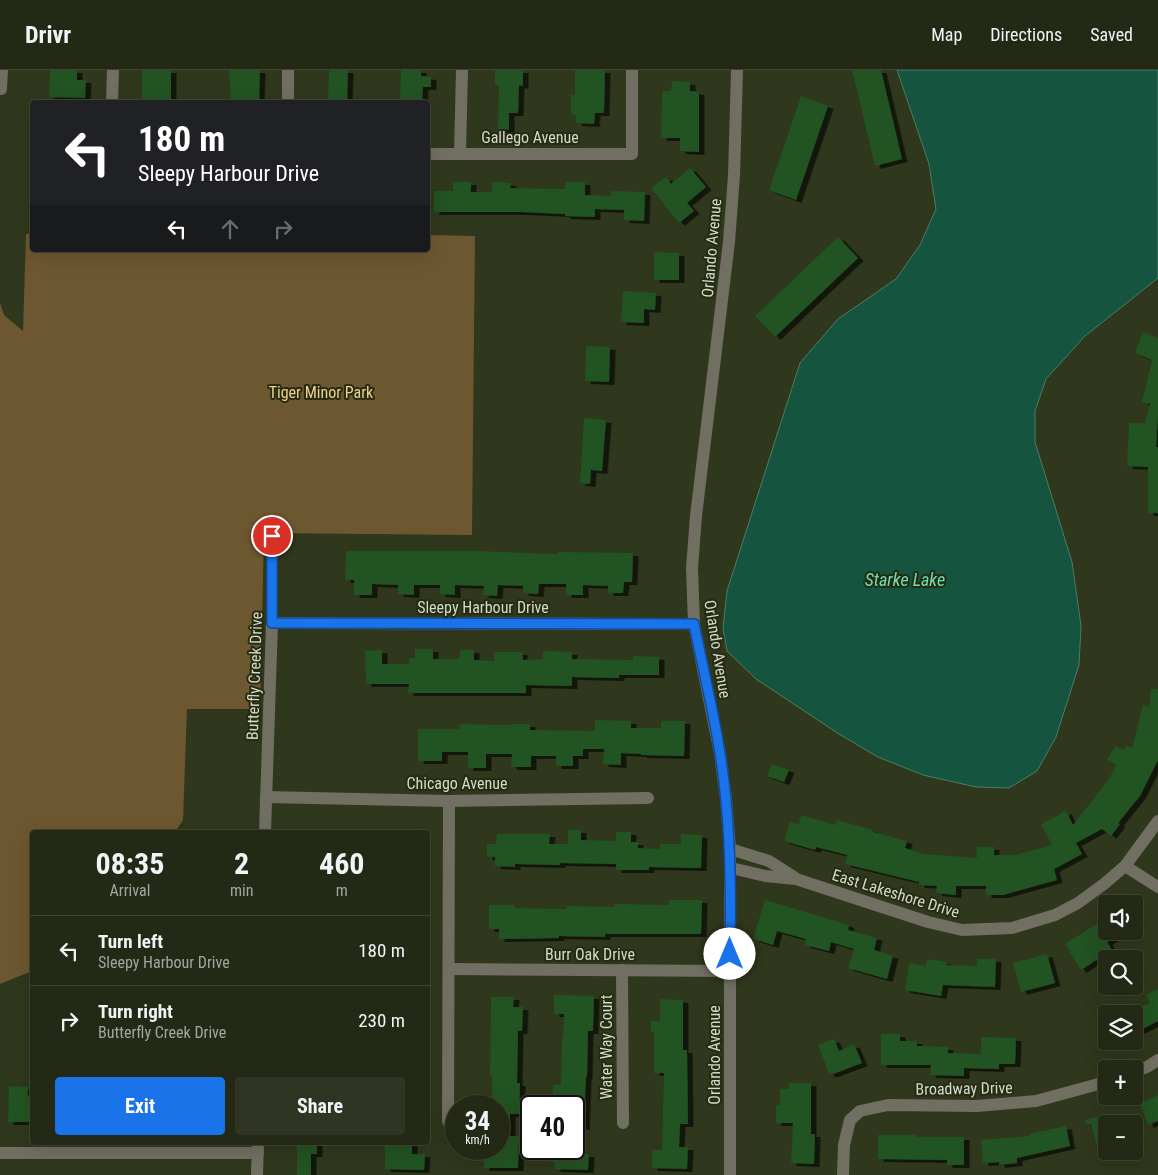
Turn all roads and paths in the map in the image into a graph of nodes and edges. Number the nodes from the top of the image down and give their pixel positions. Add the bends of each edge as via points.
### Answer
1 (2, 70) edge
2 (113, 70) edge
3 (288, 70) edge
4 (462, 70) edge
5 (632, 70) edge
6 (737, 70) edge
7 (1, 89) dead end
8 (112, 100) edge
9 (288, 100) edge
10 (460, 153) junction
11 (430, 154) edge
12 (272, 520) dead end
13 (272, 623) junction
14 (694, 624) junction
15 (266, 797) junction
16 (648, 798) dead end
17 (449, 801) junction
18 (1158, 821) edge
19 (266, 830) edge
20 (730, 849) junction
21 (1125, 866) junction
22 (731, 868) junction
23 (796, 878) junction
24 (1158, 887) edge
25 (449, 969) junction
26 (622, 970) junction
27 (730, 971) junction
28 (1158, 1060) edge
29 (1143, 1069) edge
30 (1098, 1084) edge
31 (448, 1095) edge
32 (623, 1123) dead end
33 (258, 1148) edge
34 (0, 1153) edge
35 (257, 1175) edge
36 (730, 1175) edge
37 (843, 1175) edge

1 - 7 street
2 - 8 street
3 - 9 street
4 - 10 street
5 - 10 street, Gallego Avenue via 632,154
6 - 14 street, Orlando Avenue via 729,242 694,533
10 - 11 street, Gallego Avenue
12 - 13 street, Butterfly Creek Drive
13 - 14 street, Sleepy Harbour Drive
13 - 15 street, Butterfly Creek Drive
14 - 20 street, Orlando Avenue via 720,753
15 - 17 street, Chicago Avenue
15 - 19 street, Butterfly Creek Drive
16 - 17 street, Chicago Avenue
17 - 25 street
18 - 21 street, East Lakeshore Drive
20 - 22 street, Orlando Avenue
20 - 23 street, East Lakeshore Drive via 769,861
21 - 23 street, East Lakeshore Drive via 1078,903 1055,915 1012,928 962,930 928,922
21 - 24 street
22 - 23 street, East Lakeshore Drive via 764,876
22 - 27 street, Orlando Avenue
25 - 26 street, Burr Oak Drive
25 - 31 street
26 - 27 street, Burr Oak Drive
26 - 32 street, Water Way Court
27 - 36 street, Orlando Avenue
28 - 29 street
30 - 37 street, Broadway Drive via 1036,1101 977,1106 888,1105 860,1111 850,1120 844,1145
33 - 34 street
33 - 35 street

